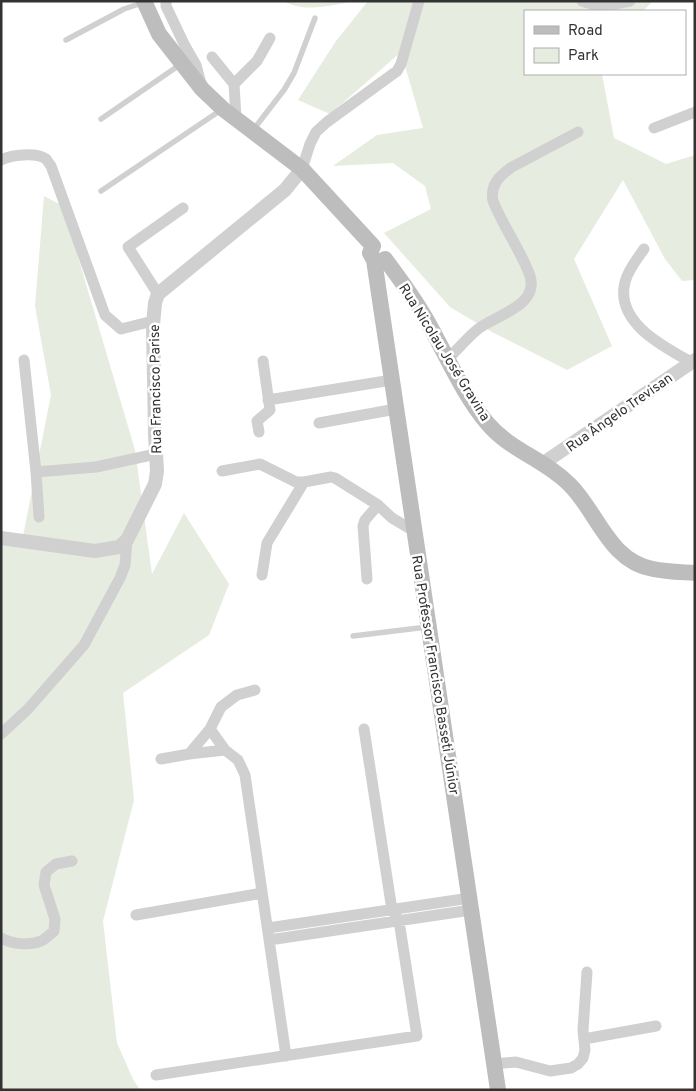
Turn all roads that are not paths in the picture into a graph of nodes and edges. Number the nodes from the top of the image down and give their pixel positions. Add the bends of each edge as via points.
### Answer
1 (166, 1) edge
2 (419, 1) edge
3 (582, 1) edge
4 (630, 1) edge
5 (144, 2) edge
6 (315, 18) dead end
7 (270, 38) dead end
8 (66, 40) dead end
9 (212, 57) dead end
10 (181, 64) junction
11 (234, 84) junction
12 (202, 89) junction
13 (222, 109) junction
14 (695, 112) edge
15 (236, 118) junction
16 (101, 119) dead end
17 (654, 128) dead end
18 (253, 130) junction
19 (578, 132) dead end
20 (4, 156) edge
21 (302, 169) junction
22 (101, 191) dead end
23 (184, 208) dead end
24 (644, 249) dead end
25 (377, 255) junction
26 (158, 294) junction
27 (153, 321) junction
28 (448, 359) junction
29 (24, 360) dead end
30 (263, 361) dead end
31 (693, 361) edge
32 (392, 380) junction
33 (268, 400) junction
34 (396, 409) junction
35 (319, 423) dead end
36 (259, 432) dead end
37 (156, 454) junction
38 (542, 464) junction
39 (222, 471) dead end
40 (36, 472) junction
41 (304, 482) junction
42 (378, 505) junction
43 (39, 517) dead end
44 (414, 531) junction
45 (1, 538) edge
46 (127, 540) junction
47 (695, 573) edge
48 (262, 576) dead end
49 (367, 579) dead end
50 (429, 627) junction
51 (353, 636) dead end
52 (255, 690) dead end
53 (210, 729) junction
54 (364, 729) dead end
55 (1, 734) edge
56 (225, 750) junction
57 (190, 754) junction
58 (161, 759) dead end
59 (72, 861) dead end
60 (262, 893) junction
61 (471, 904) junction
62 (392, 910) junction
63 (136, 915) dead end
64 (399, 921) junction
65 (268, 928) junction
66 (1, 938) edge
67 (269, 940) junction
68 (587, 972) dead end
69 (656, 1026) dead end
70 (584, 1039) junction
71 (286, 1056) junction
72 (494, 1064) junction
73 (156, 1076) dead end
74 (498, 1090) edge

1 - 12 street via 196,65
2 - 21 street via 397,71 316,132
3 - 4 street via 600,7
5 - 8 lane via 124,8
5 - 10 main road, Rua Nicolau José Gravina via 159,34
6 - 18 lane via 294,73
7 - 11 street via 257,60
9 - 11 street
10 - 12 main road, Rua Nicolau José Gravina
10 - 16 lane
11 - 15 street
12 - 13 main road, Rua Nicolau José Gravina
13 - 15 main road, Rua Nicolau José Gravina
13 - 22 lane
14 - 17 street
15 - 18 main road, Rua Nicolau José Gravina
18 - 21 main road, Rua Nicolau José Gravina
19 - 28 street via 512,166 495,182 493,201 529,272 532,287 515,308 478,329
20 - 27 street via 32,155 46,159 51,166 105,315 121,329
21 - 25 main road, Rua Nicolau José Gravina
21 - 26 street via 285,190
23 - 26 street via 128,247
24 - 31 street via 623,292 628,309 640,328 659,343
25 - 28 main road, Rua Nicolau José Gravina via 419,307
25 - 32 main road, Rua Professor Francisco Basseti Júnior
26 - 27 street, Rua Francisco Parise
27 - 37 street, Rua Francisco Parise
28 - 38 main road, Rua Nicolau José Gravina via 487,423 506,442
29 - 40 street
30 - 33 street
31 - 38 street, Rua Ângelo Trevisan
32 - 33 street
32 - 34 main road, Rua Professor Francisco Basseti Júnior
33 - 36 street via 270,410 257,421
34 - 35 street
34 - 44 main road, Rua Professor Francisco Basseti Júnior
37 - 40 street via 96,467
37 - 46 street, Rua Francisco Parise via 155,484
38 - 47 main road, Rua Nicolau José Gravina via 576,492 613,546 624,556 652,569
39 - 41 street via 260,464 290,480
40 - 43 street
41 - 42 street via 335,478
41 - 48 street via 268,543
42 - 44 street
42 - 49 street via 363,526
44 - 50 main road, Rua Professor Francisco Basseti Júnior
45 - 46 street via 95,551 119,547
46 - 55 street via 125,565 120,578 84,645 28,709
50 - 51 lane
50 - 61 main road, Rua Professor Francisco Basseti Júnior
52 - 53 street via 228,701 217,713
53 - 56 street
53 - 57 street
54 - 62 street
56 - 57 street
56 - 60 street via 238,760 245,775
57 - 58 street
59 - 66 street via 56,864 46,872 44,884 55,919 54,931 41,941 23,944
60 - 63 street
60 - 65 street
61 - 62 street
61 - 64 street
61 - 72 main road, Rua Professor Francisco Basseti Júnior
62 - 64 street
62 - 65 street
64 - 67 street
64 - 71 street via 417,1036
65 - 67 street
67 - 71 street
68 - 70 street
69 - 70 street
70 - 72 street via 583,1058 571,1068 550,1071 516,1062
71 - 73 street
72 - 74 main road, Rua Professor Francisco Basseti Júnior

